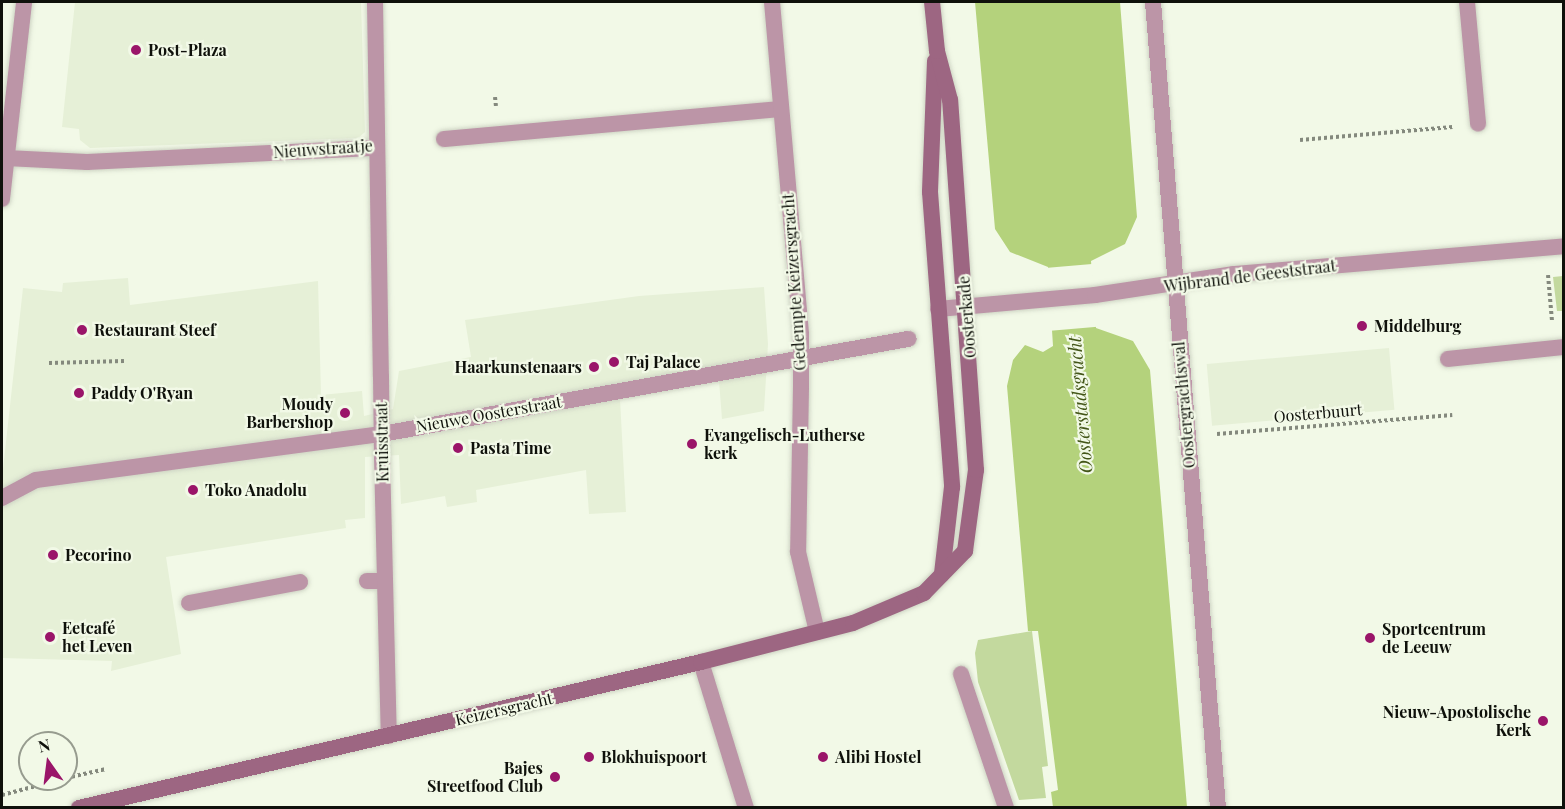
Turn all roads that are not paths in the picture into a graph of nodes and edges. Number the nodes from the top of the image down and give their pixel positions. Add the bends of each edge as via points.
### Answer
1 (24, 2) edge
2 (375, 2) edge
3 (772, 2) edge
4 (932, 2) edge
5 (1153, 2) edge
6 (1467, 2) edge
7 (936, 51) junction
8 (781, 109) junction
9 (1478, 124) road end
10 (444, 139) dead end
11 (377, 147) junction
12 (6, 158) junction
13 (2, 200) edge
14 (1563, 246) edge
15 (1175, 284) junction
16 (966, 306) junction
17 (938, 309) junction
18 (908, 339) dead end
19 (1559, 347) edge
20 (802, 357) junction
21 (1448, 358) dead end
22 (382, 434) junction
23 (2, 498) edge
24 (942, 574) junction
25 (367, 581) dead end
26 (385, 581) junction
27 (300, 582) dead end
28 (924, 594) joint
29 (189, 603) dead end
30 (818, 632) junction
31 (701, 662) junction
32 (961, 674) dead end
33 (389, 736) junction
34 (79, 807) edge
35 (746, 807) edge
36 (1006, 807) edge
37 (1218, 807) edge

1 - 12 street
2 - 11 street, Kruisstraat
3 - 8 street, Gedempte Keizersgracht
4 - 7 main road, Oosterkade
5 - 15 street, Oostergrachtswal
6 - 9 street
7 - 16 main road, Oosterkade via 950,100
7 - 17 main road, Oosterkade via 930,192
8 - 10 street
8 - 20 street, Gedempte Keizersgracht
11 - 12 street, Nieuwstraatje via 87,162
11 - 22 street, Kruisstraat
12 - 13 street
14 - 15 street, Wijbrand de Geeststraat
15 - 16 street, Wijbrand de Geeststraat
15 - 37 street, Oostergrachtswal
16 - 17 street, Wijbrand de Geeststraat
16 - 24 main road, Oosterkade via 975,402 974,503 965,551
17 - 24 main road, Oosterkade via 952,487
18 - 20 street, Nieuwe Oosterstraat
19 - 21 street
20 - 22 street, Nieuwe Oosterstraat
20 - 30 street, Gedempte Keizersgracht via 798,552
22 - 23 street, Nieuwe Oosterstraat via 36,480
22 - 26 street, Kruisstraat
24 - 28 main road, Oosterkade
25 - 26 street
26 - 33 street, Kruisstraat
27 - 29 street
28 - 30 main road, Keizersgracht via 876,616
30 - 31 main road, Keizersgracht
31 - 33 main road, Keizersgracht
31 - 35 street
32 - 36 street
33 - 34 main road, Keizersgracht

